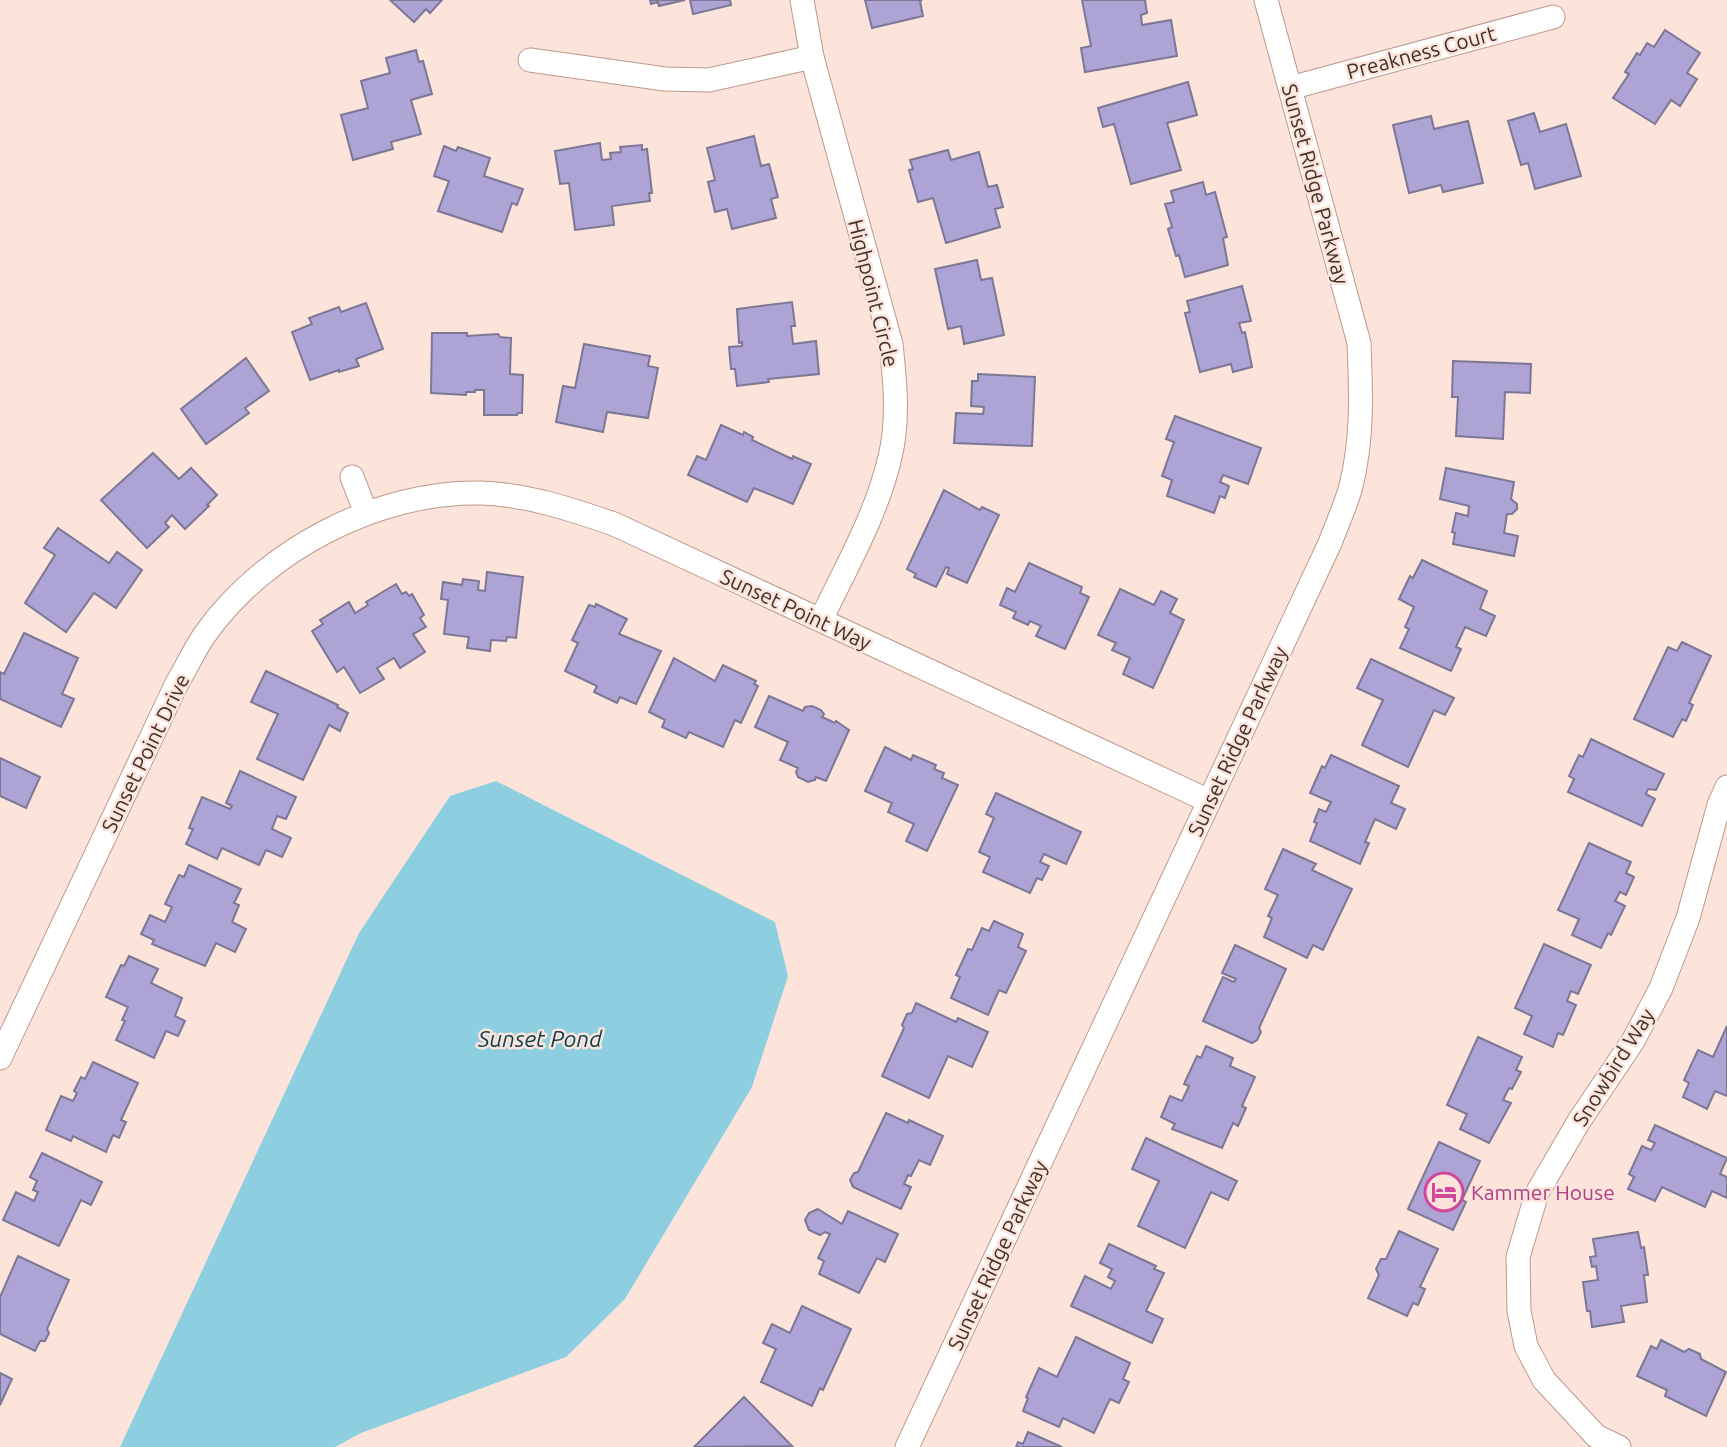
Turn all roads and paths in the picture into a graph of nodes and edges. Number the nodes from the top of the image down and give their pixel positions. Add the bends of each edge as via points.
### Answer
1 (802, 0) edge
2 (1266, 0) edge
3 (1553, 17) dead end
4 (812, 57) junction
5 (530, 60) dead end
6 (1290, 88) junction
7 (352, 477) dead end
8 (366, 513) junction
9 (821, 620) junction
10 (1727, 787) edge
11 (1209, 801) junction
12 (2, 1051) edge
13 (907, 1447) edge
14 (1619, 1447) edge

1 - 4 street, Highpoint Circle
2 - 6 street, Sunset Ridge Parkway
3 - 6 street, Preakness Court
4 - 5 street via 709,80 665,79
4 - 9 street, Highpoint Circle via 891,344 895,391 891,455 879,495
6 - 11 street, Sunset Ridge Parkway via 1359,343 1360,436 1351,487 1330,543
7 - 8 street
8 - 9 street, Sunset Point Way via 436,495 480,493 564,506 614,524
8 - 12 street, Sunset Point Drive via 274,563 236,597 206,633 177,684
9 - 11 street, Sunset Point Way
10 - 14 street, Snowbird Way via 1688,918 1661,988 1537,1193 1518,1256 1519,1311 1526,1346 1544,1380 1596,1436
11 - 13 street, Sunset Ridge Parkway

